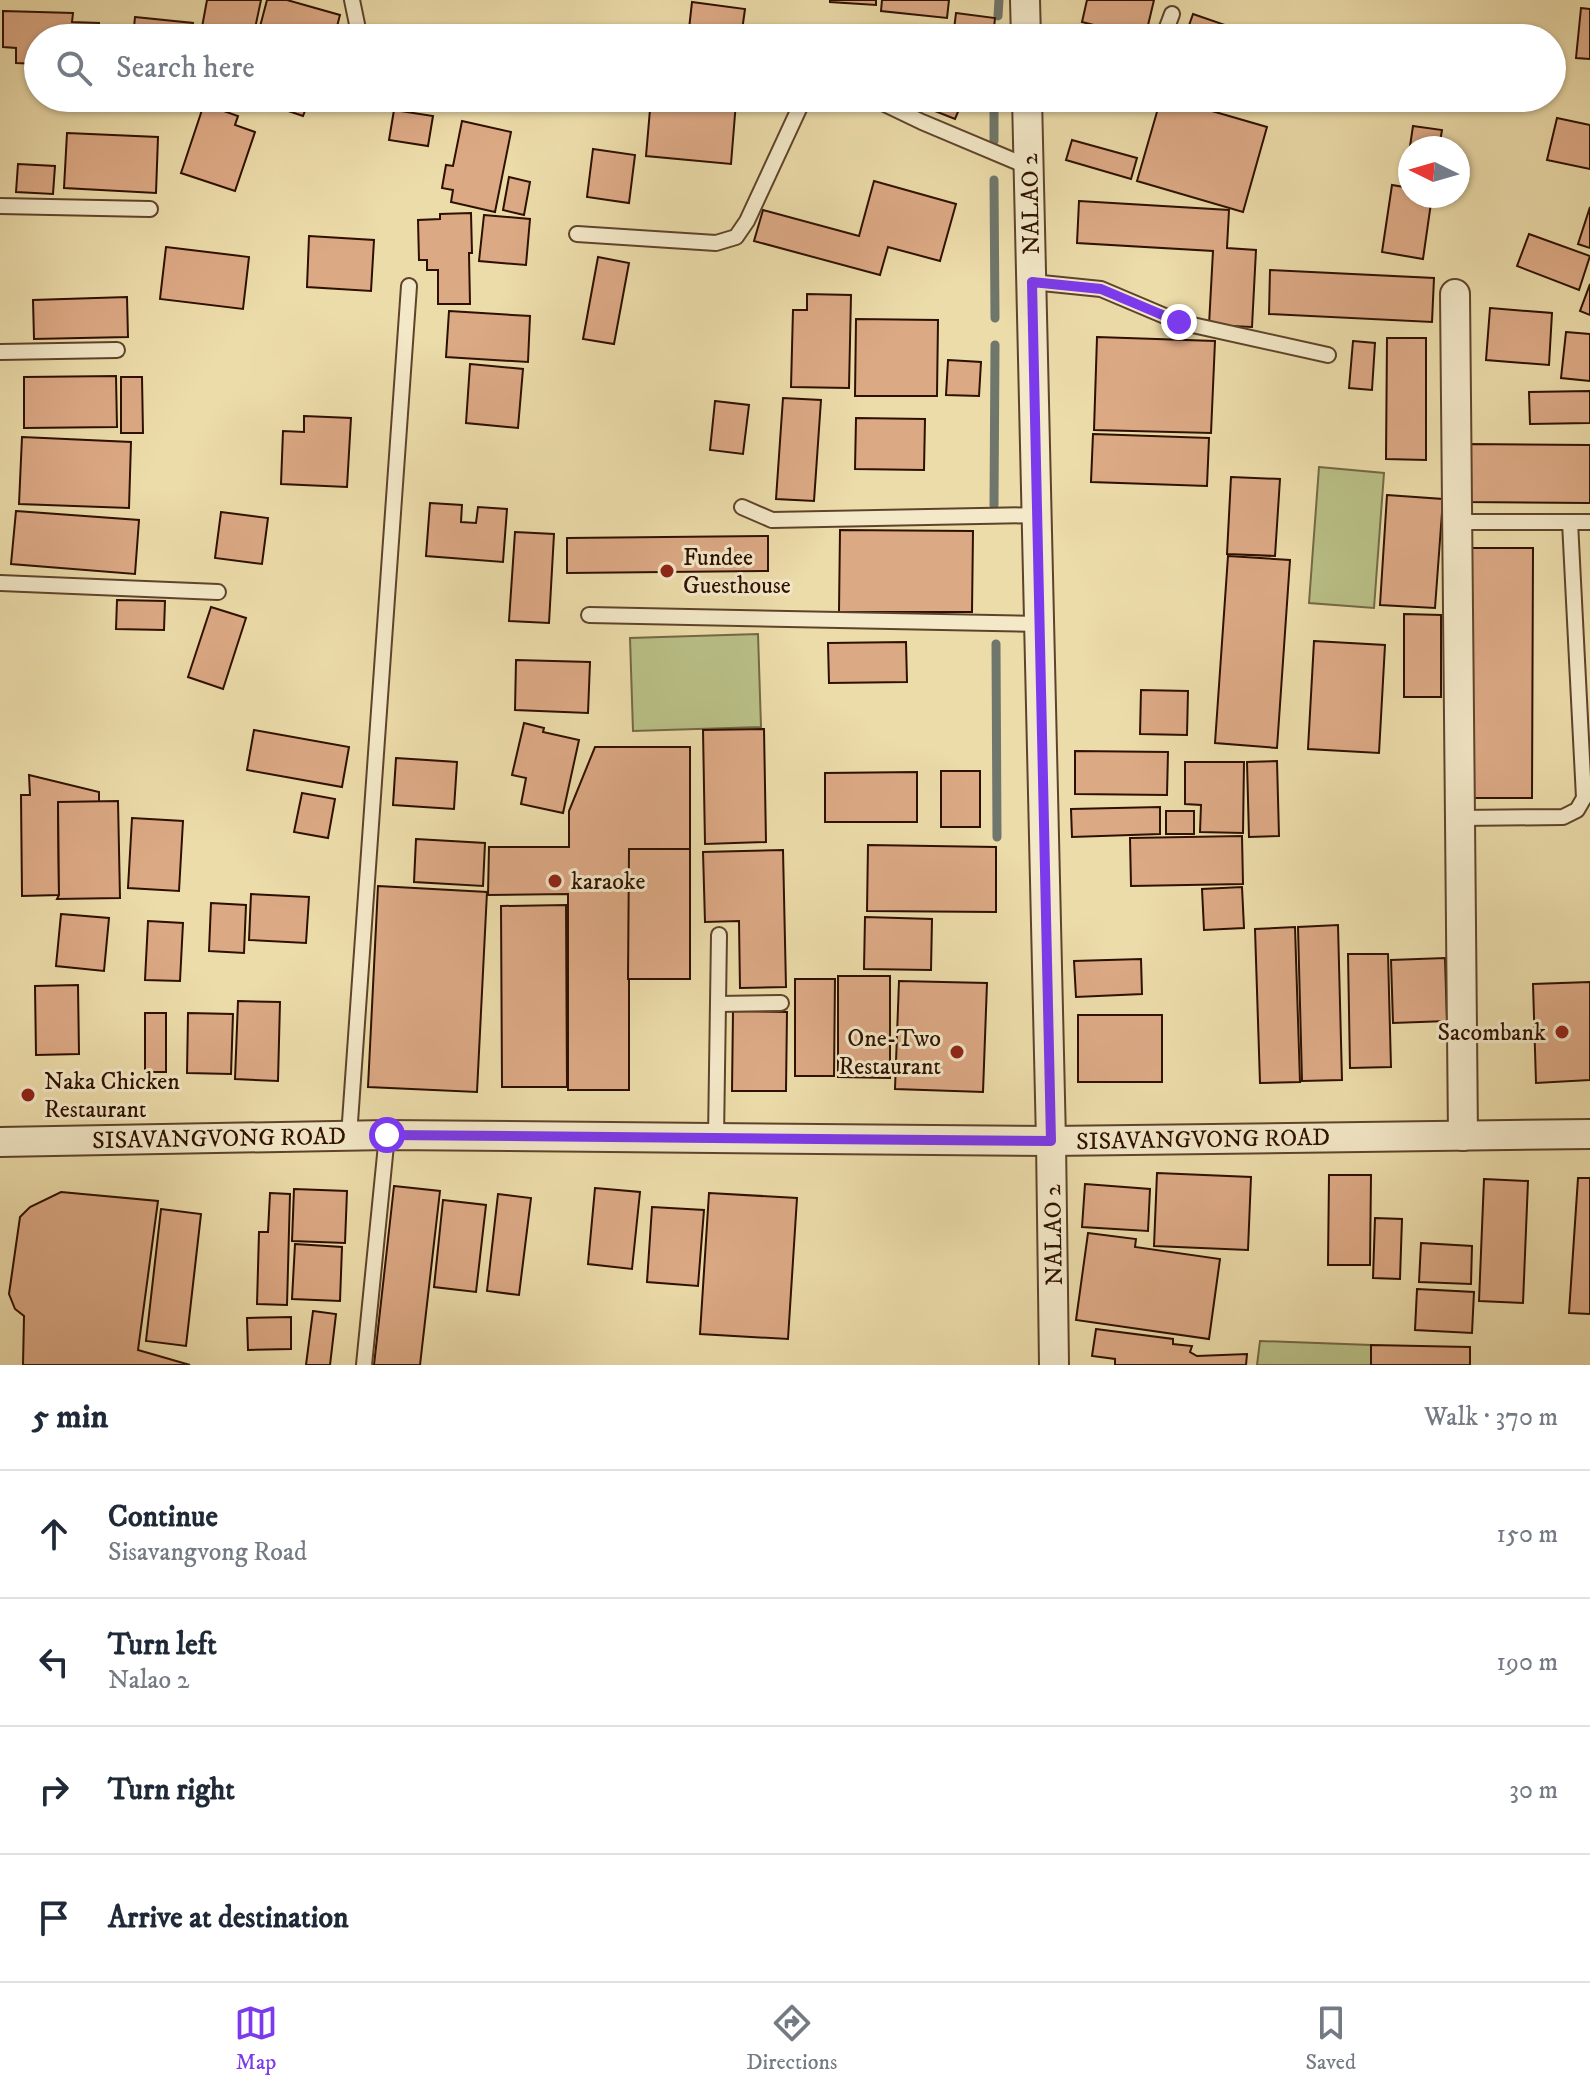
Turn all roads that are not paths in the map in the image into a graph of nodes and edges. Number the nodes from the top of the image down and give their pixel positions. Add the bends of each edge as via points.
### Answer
1 (352, 0) edge
2 (1025, 0) edge
3 (1172, 14) dead end
4 (357, 24) edge
5 (1026, 24) edge
6 (1168, 24) edge
7 (798, 112) edge
8 (901, 112) edge
9 (1027, 112) edge
10 (1029, 167) junction
11 (0, 206) edge
12 (150, 209) dead end
13 (577, 234) dead end
14 (1032, 282) junction
15 (409, 286) dead end
16 (1455, 294) dead end
17 (117, 350) dead end
18 (0, 352) edge
19 (1328, 355) dead end
20 (742, 507) dead end
21 (1037, 515) junction
22 (1456, 522) junction
23 (1570, 522) junction
24 (1590, 522) edge
25 (0, 583) edge
26 (218, 592) dead end
27 (589, 615) dead end
28 (1039, 624) junction
29 (1459, 818) junction
30 (719, 935) dead end
31 (781, 1003) dead end
32 (718, 1004) junction
33 (1590, 1134) edge
34 (387, 1135) junction
35 (349, 1136) junction
36 (1463, 1136) junction
37 (716, 1138) junction
38 (1051, 1141) junction
39 (0, 1142) edge
40 (364, 1365) edge
41 (1054, 1365) edge

1 - 4 lane
2 - 5 street
3 - 6 lane
7 - 13 lane via 736,237 716,243
8 - 10 lane
9 - 10 street, NALAO 2
10 - 14 street, NALAO 2
11 - 12 lane
14 - 19 lane via 1101,289 1179,322
14 - 21 street, NALAO 2
15 - 35 lane
16 - 22 street
17 - 18 lane
20 - 21 lane via 772,520
21 - 28 street, NALAO 2
22 - 23 lane
22 - 29 street
23 - 24 lane
23 - 29 lane via 1584,798 1577,810 1563,817
25 - 26 lane
27 - 28 lane
28 - 38 street, NALAO 2
29 - 36 street
30 - 32 lane
31 - 32 lane
32 - 37 lane
33 - 36 street, SISAVANGVONG ROAD
34 - 35 street, SISAVANGVONG ROAD
34 - 37 street, SISAVANGVONG ROAD
34 - 40 lane
35 - 39 street, SISAVANGVONG ROAD
36 - 38 street, SISAVANGVONG ROAD
37 - 38 street, SISAVANGVONG ROAD
38 - 41 street, NALAO 2

